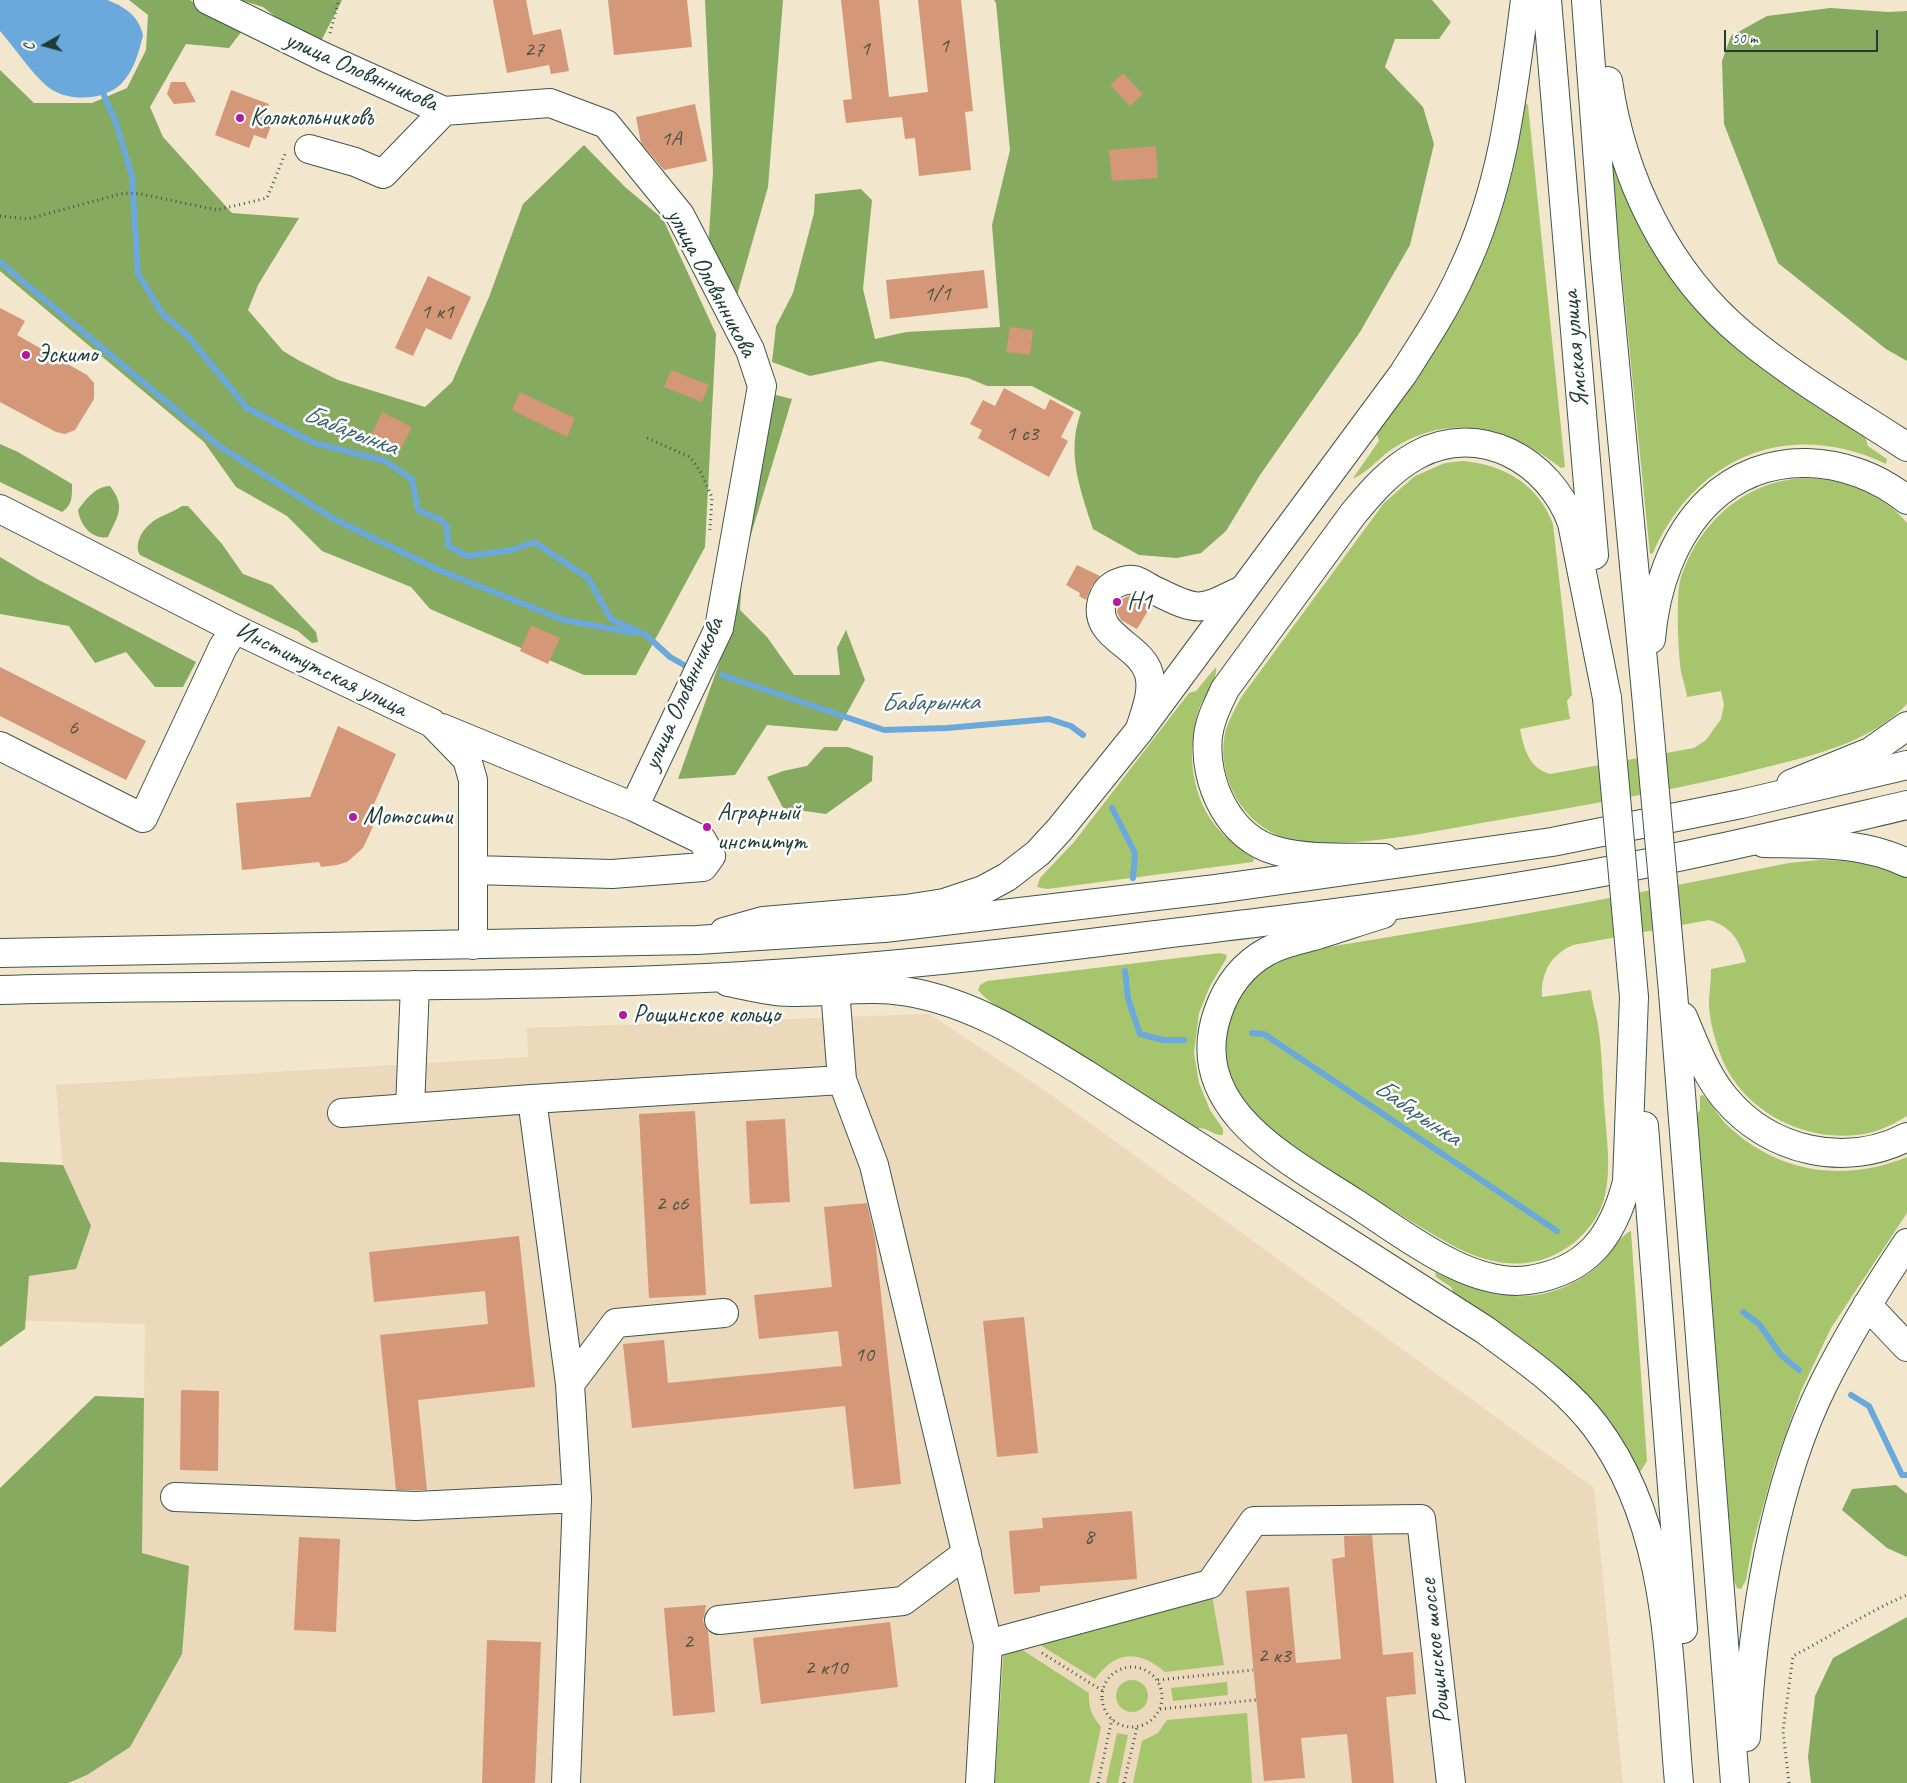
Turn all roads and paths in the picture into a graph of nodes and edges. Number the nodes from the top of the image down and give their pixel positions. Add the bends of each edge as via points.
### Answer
1 (208, 0) edge
2 (339, 0) edge
3 (1525, 0) edge
4 (1547, 0) edge
5 (1586, 0) edge
6 (1597, 0) edge
7 (324, 57) junction
8 (444, 111) junction
9 (309, 149) joint
10 (0, 217) edge
11 (647, 438) dead end
12 (1907, 447) edge
13 (1907, 500) edge
14 (0, 509) edge
15 (710, 535) dead end
16 (1242, 590) junction
17 (235, 629) junction
18 (1646, 693) junction
19 (1607, 698) junction
20 (432, 724) junction
21 (1907, 726) edge
22 (1140, 732) junction
23 (0, 746) edge
24 (1907, 765) edge
25 (1741, 804) junction
26 (1907, 805) edge
27 (634, 807) junction
28 (1747, 842) junction
29 (1428, 860) junction
30 (1907, 863) edge
31 (474, 870) junction
32 (1431, 900) junction
33 (697, 940) junction
34 (473, 945) junction
35 (0, 952) edge
36 (704, 978) junction
37 (415, 985) junction
38 (835, 989) junction
39 (0, 990) edge
40 (1673, 992) junction
41 (1634, 997) junction
42 (842, 1080) junction
43 (532, 1099) junction
44 (410, 1108) junction
45 (342, 1113) dead end
46 (1907, 1137) edge
47 (1907, 1243) edge
48 (1867, 1306) junction
49 (724, 1313) dead end
50 (1907, 1347) edge
51 (570, 1384) junction
52 (175, 1497) dead end
53 (577, 1498) junction
54 (967, 1553) junction
55 (1907, 1595) edge
56 (719, 1620) dead end
57 (1015, 1636) junction
58 (988, 1644) junction
59 (1253, 1670) dead end
60 (1158, 1680) junction
61 (1103, 1691) junction
62 (1256, 1700) dead end
63 (1160, 1709) junction
64 (1112, 1719) junction
65 (1136, 1727) junction
66 (566, 1783) edge
67 (980, 1783) edge
68 (1098, 1783) edge
69 (1124, 1783) edge
70 (1451, 1783) edge
71 (1679, 1783) edge
72 (1695, 1783) edge
73 (1735, 1783) edge
74 (1749, 1783) edge
75 (1789, 1783) edge

1 - 7 main road, улица Оловянникова
2 - 7 path
3 - 16 main road via 1512,108 1505,139 1484,214 1463,271 1403,374
4 - 19 main road, Ямская улица
5 - 18 main road via 1605,257
6 - 12 main road via 1613,114 1628,169 1653,224 1690,278 1748,340
7 - 8 main road, улица Оловянникова
8 - 9 main road via 383,174
8 - 27 main road, улица Оловянникова via 550,104 606,124 680,215 750,350 762,386 719,628
9 - 10 path via 290,141 267,198 217,210 124,193 28,219
11 - 15 path via 690,457 700,471 712,497
13 - 18 main road via 1868,475 1806,463 1761,470 1740,479 1709,501 1682,536 1665,571 1653,614
14 - 17 main road, Институтская улица
16 - 22 main road
16 - 22 main road via 1200,608 1184,606 1133,580 1111,586 1105,594 1102,620 1108,630 1140,657 1149,673 1149,697
17 - 20 main road, Институтская улица
17 - 23 main road via 223,647 143,818
18 - 40 main road, bridge
19 - 29 main road via 1572,524 1565,504 1554,488 1526,462 1490,446 1474,443 1438,447 1419,454 1390,473 1353,514 1225,689 1208,735 1208,756 1218,799 1229,817 1260,844 1276,851 1300,855
19 - 41 main road, bridge
20 - 27 main road
20 - 31 main road, Институтская улица via 466,759 473,780
21 - 25 main road via 1870,752
22 - 33 main road via 1038,853 1007,877 983,890 906,909 763,921
24 - 25 main road
25 - 29 main road via 1552,842
26 - 28 main road
27 - 31 main road via 702,840 712,856 703,867 612,874
28 - 30 main road via 1844,845 1881,851
28 - 32 main road via 1562,880
29 - 33 main road via 1004,915 884,928
31 - 34 main road, Институтская улица
32 - 36 main road via 997,955 889,966
32 - 41 main road via 1285,944 1253,961 1239,974 1221,1003 1211,1037 1212,1058 1225,1098 1260,1138 1279,1154 1421,1245 1463,1268 1505,1280 1551,1275 1583,1259 1612,1227 1627,1182
33 - 34 main road
34 - 35 main road
36 - 37 main road
36 - 38 main road via 777,991
37 - 39 main road
37 - 44 main road
38 - 42 main road
38 - 71 main road via 896,990 924,996 984,1017 1029,1040 1485,1330 1567,1396 1595,1426 1619,1461 1648,1532 1664,1611
40 - 46 main road via 1709,1076 1737,1111 1754,1126 1790,1145 1832,1154 1869,1151
40 - 73 main road
41 - 72 main road
42 - 43 main road
42 - 54 main road via 874,1165
43 - 44 main road
43 - 51 main road
44 - 45 main road
47 - 48 main road
48 - 50 main road
48 - 74 main road via 1820,1392 1794,1460 1770,1546 1748,1693 1746,1742
49 - 51 main road via 616,1323
51 - 53 main road
52 - 53 main road via 416,1506
53 - 66 main road
54 - 56 main road via 903,1601
54 - 58 main road
55 - 75 path via 1863,1615 1793,1656 1783,1730
57 - 58 main road
57 - 61 path
57 - 70 main road, Рощинское шоссе via 1210,1584 1254,1520 1421,1519
58 - 67 main road
59 - 60 path
60 - 61 path via 1142,1668 1122,1669 1106,1682
60 - 63 path via 1162,1700
61 - 64 path via 1106,1711
62 - 63 path
63 - 65 path via 1150,1721
64 - 65 path via 1128,1727
64 - 68 path
65 - 69 path

